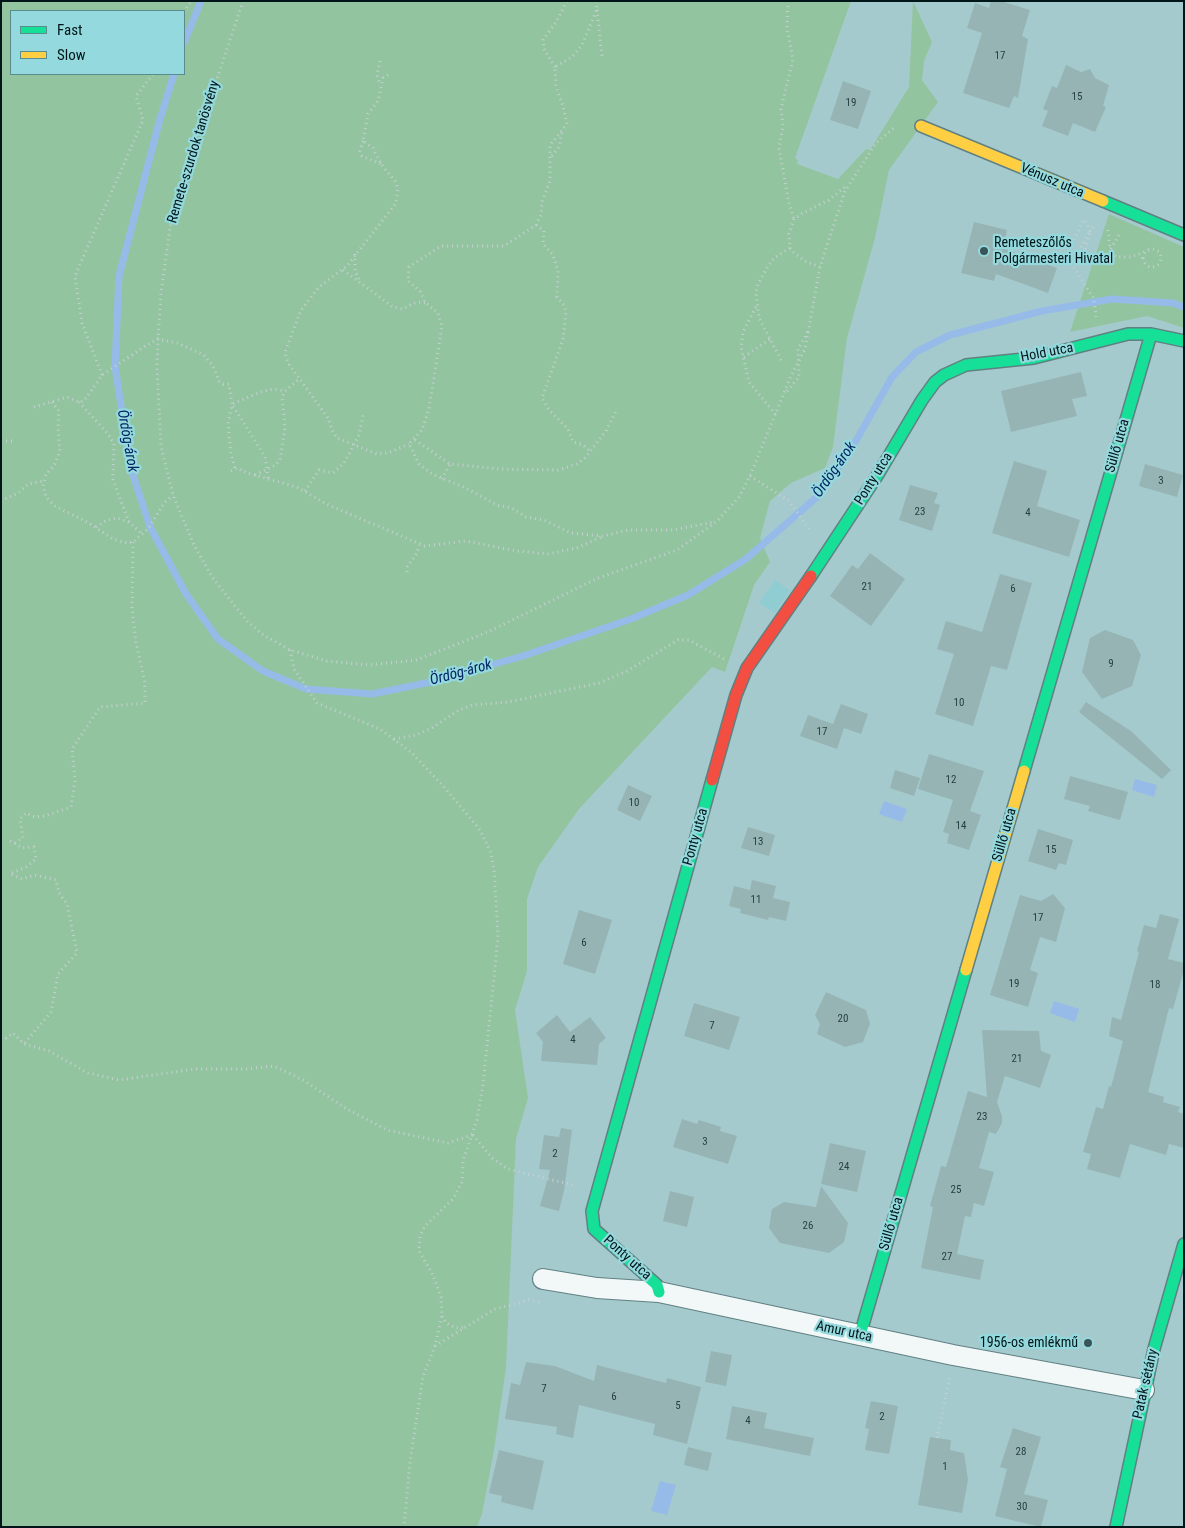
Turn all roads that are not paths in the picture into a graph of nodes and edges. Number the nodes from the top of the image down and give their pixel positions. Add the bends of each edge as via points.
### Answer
1 (921, 126) road end
2 (1184, 235) edge
3 (1151, 334) junction
4 (1184, 342) edge
5 (922, 400) joint
6 (1184, 1244) edge
7 (543, 1278) dead end
8 (659, 1292) junction
9 (860, 1335) junction
10 (1144, 1390) junction
11 (1116, 1527) edge

1 - 2 street, Vénusz utca
3 - 4 street, Hold utca
3 - 5 street, Hold utca via 1119,335 1034,358 966,365 935,382
3 - 9 street, Süllő utca
5 - 8 street, Ponty utca via 838,536 747,668 733,705 592,1212 594,1229 657,1285
6 - 10 street, Patak sétány
7 - 8 street, Amur utca via 597,1288
8 - 9 street, Amur utca
9 - 10 street, Amur utca
10 - 11 street, Patak sétány

